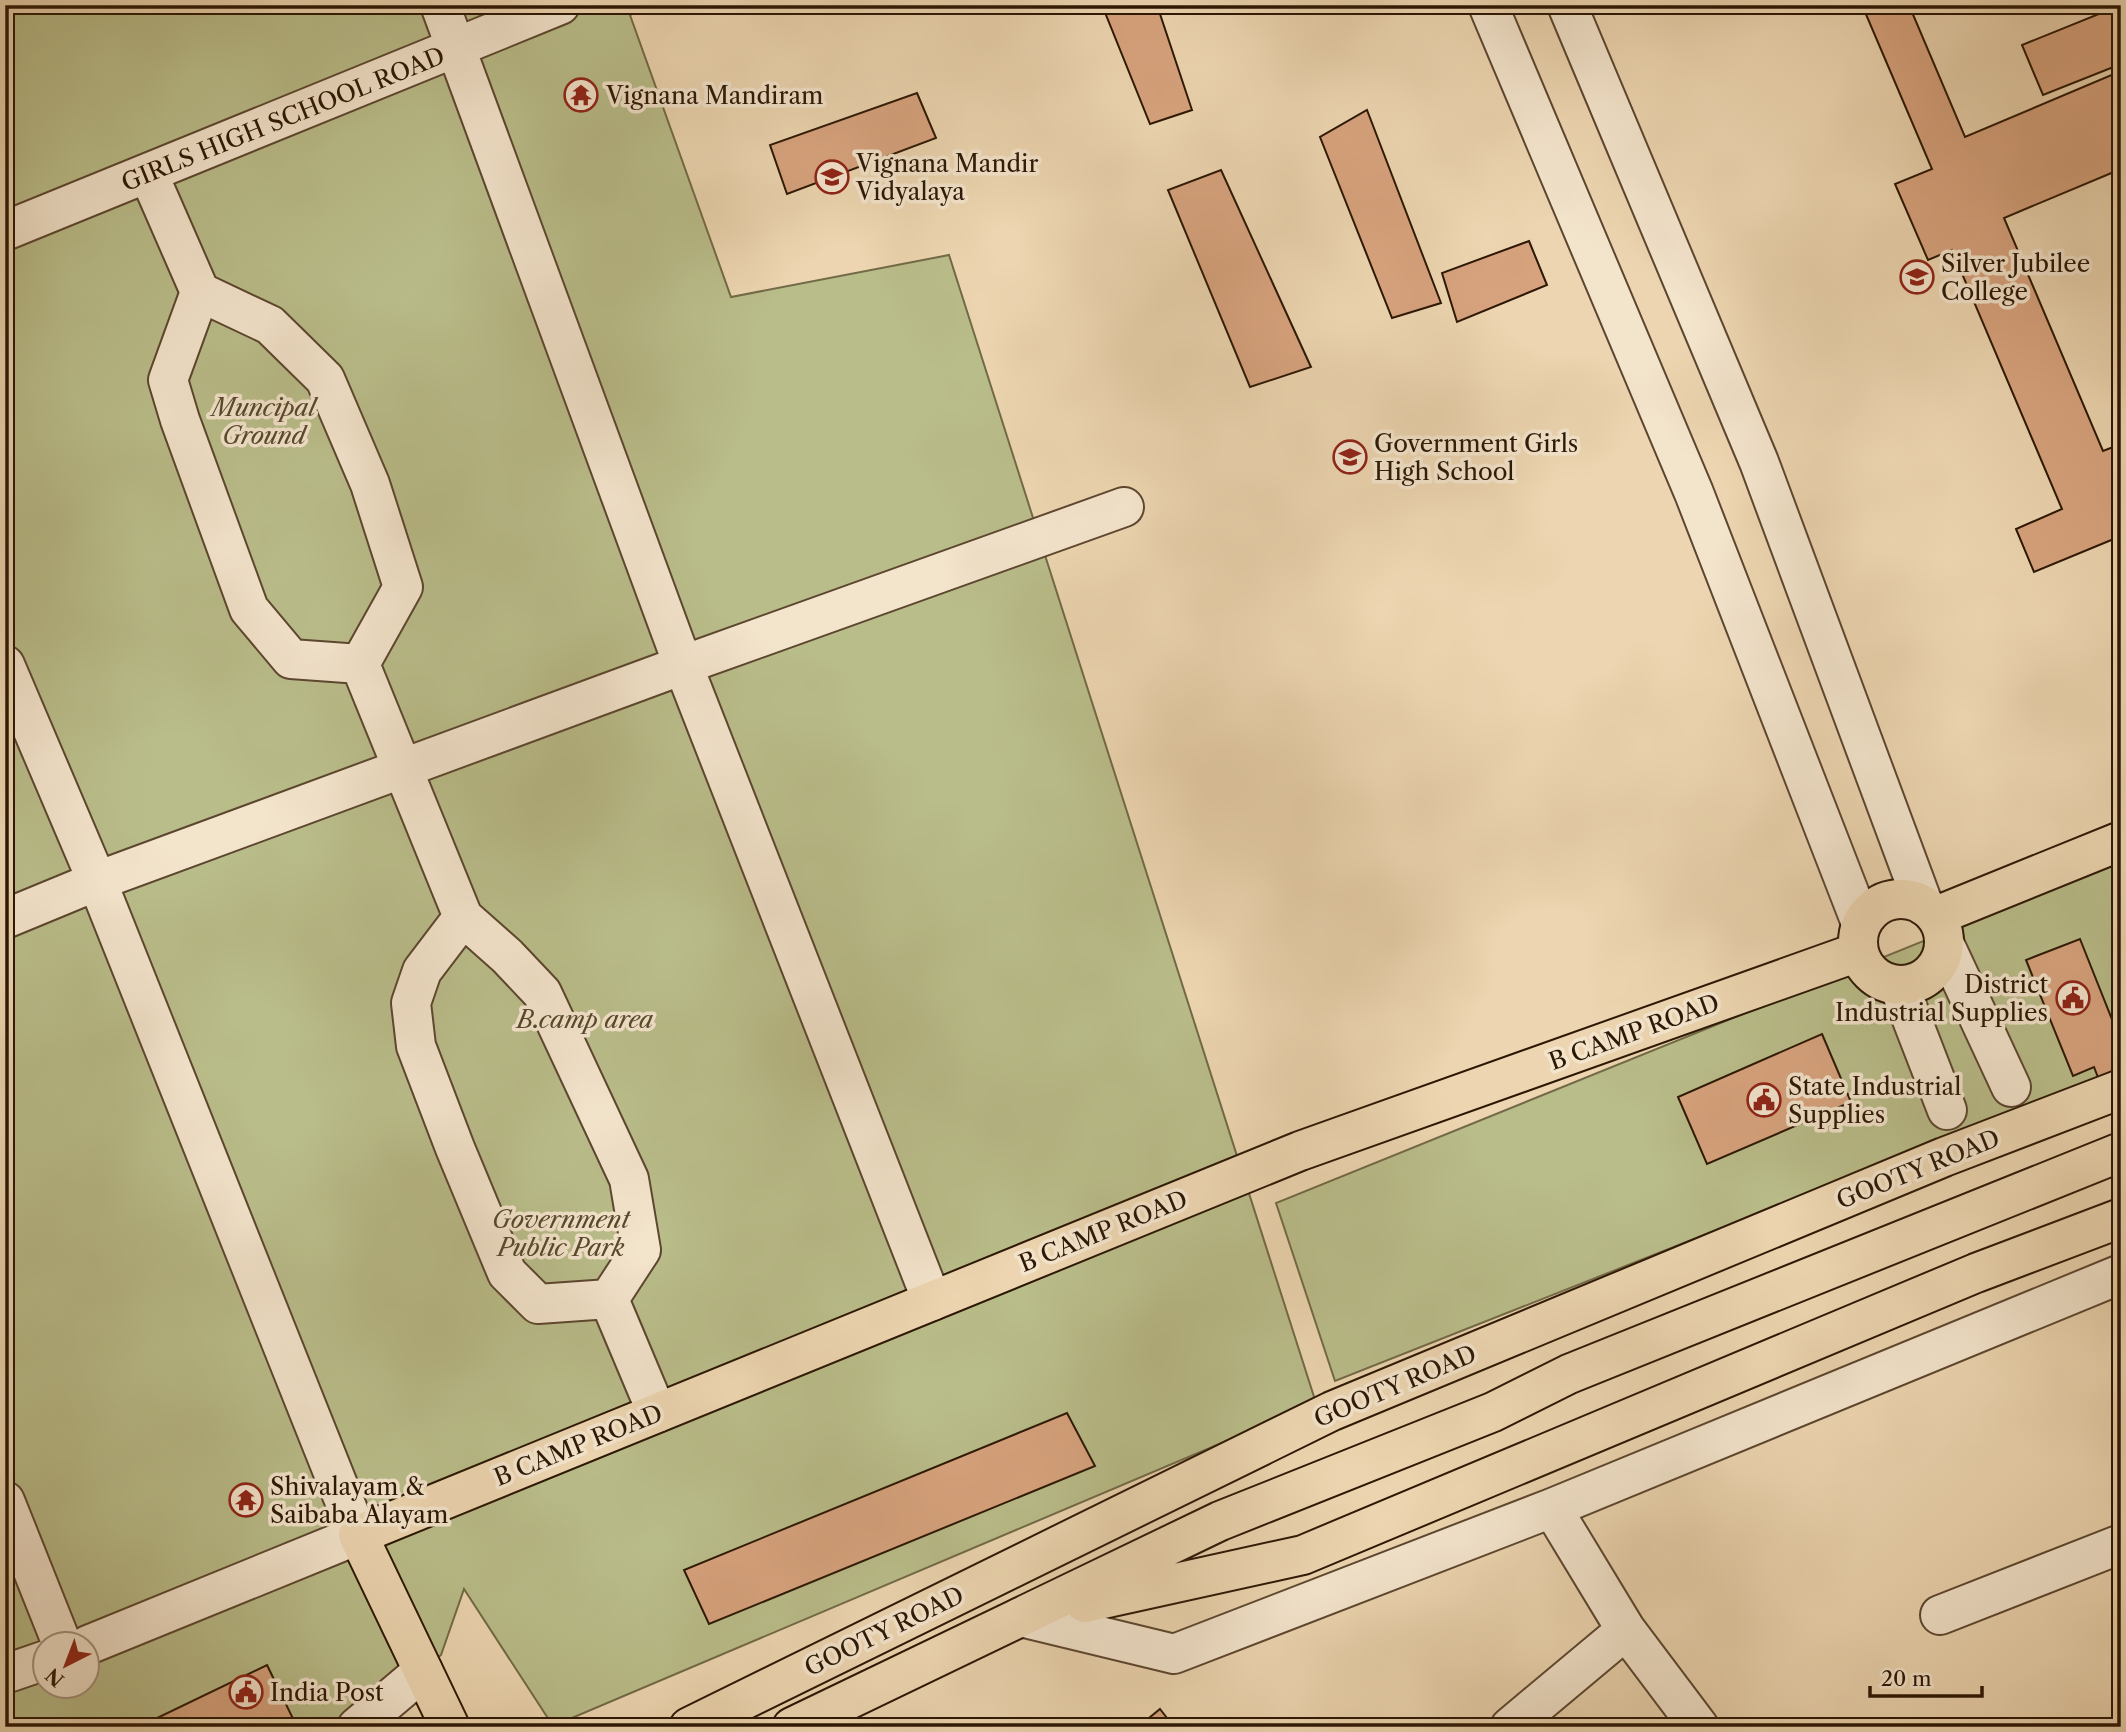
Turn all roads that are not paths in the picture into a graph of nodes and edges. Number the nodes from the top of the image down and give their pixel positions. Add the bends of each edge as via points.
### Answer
1 (440, 5) edge
2 (560, 5) edge
3 (1488, 5) edge
4 (1567, 5) edge
5 (457, 48) junction
6 (148, 173) junction
7 (5, 231) edge
8 (200, 292) junction
9 (1124, 507) dead end
10 (360, 664) junction
11 (5, 665) edge
12 (683, 665) junction
13 (402, 769) junction
14 (2121, 841) edge
15 (97, 881) junction
16 (463, 917) junction
17 (5, 919) edge
18 (1935, 922) junction
19 (1860, 937) junction
20 (1899, 986) junction
21 (2011, 1087) dead end
22 (2121, 1089) edge
23 (1947, 1110) dead end
24 (2121, 1152) edge
25 (2121, 1218) edge
26 (2121, 1274) edge
27 (609, 1299) junction
28 (932, 1301) junction
29 (657, 1413) junction
30 (5, 1501) edge
31 (1552, 1508) junction
32 (358, 1535) junction
33 (2121, 1544) edge
34 (1940, 1615) dead end
35 (1021, 1617) junction
36 (56, 1630) edge
37 (1626, 1630) junction
38 (102, 1639) edge
39 (32, 1665) edge
40 (423, 1671) junction
41 (5, 1674) edge
42 (357, 1727) edge
43 (450, 1727) edge
44 (689, 1727) edge
45 (792, 1727) edge
46 (1510, 1727) edge
47 (1699, 1727) edge

1 - 5 street
2 - 5 street, GIRLS HIGH SCHOOL ROAD
3 - 19 street via 1694,493
4 - 18 street via 1759,462
5 - 6 street, GIRLS HIGH SCHOOL ROAD
5 - 12 street
6 - 7 street, GIRLS HIGH SCHOOL ROAD
6 - 8 street
8 - 10 street via 270,324 326,379 370,484 403,587
8 - 10 street via 168,380 248,609 291,659
9 - 12 street
10 - 13 street
11 - 15 street
12 - 13 street
12 - 28 street
13 - 15 street
13 - 16 street
14 - 18 main road
15 - 17 street
15 - 32 street
16 - 27 street via 542,993 629,1179 640,1250
16 - 27 street via 422,971 411,1003 416,1046 507,1273 538,1304
18 - 19 main road via 1911,900 1896,899 1871,911
18 - 20 main road via 1942,957 1936,969 1913,985
18 - 21 street
19 - 20 main road via 1864,965 1873,976
19 - 28 main road, B CAMP ROAD via 1300,1150
20 - 23 street
22 - 44 main road, GOOTY ROAD via 1944,1157 1332,1412
24 - 35 main road, GOOTY ROAD via 1220,1521
25 - 35 main road via 1976,1273 1303,1555
26 - 31 street
27 - 29 street
28 - 29 main road, B CAMP ROAD
29 - 32 main road, B CAMP ROAD
30 - 36 street
31 - 35 street via 1174,1654
31 - 37 street
32 - 38 street
32 - 40 main road
33 - 34 street
35 - 45 main road, GOOTY ROAD
37 - 46 street
37 - 47 street
39 - 41 street
40 - 42 street
40 - 43 main road

